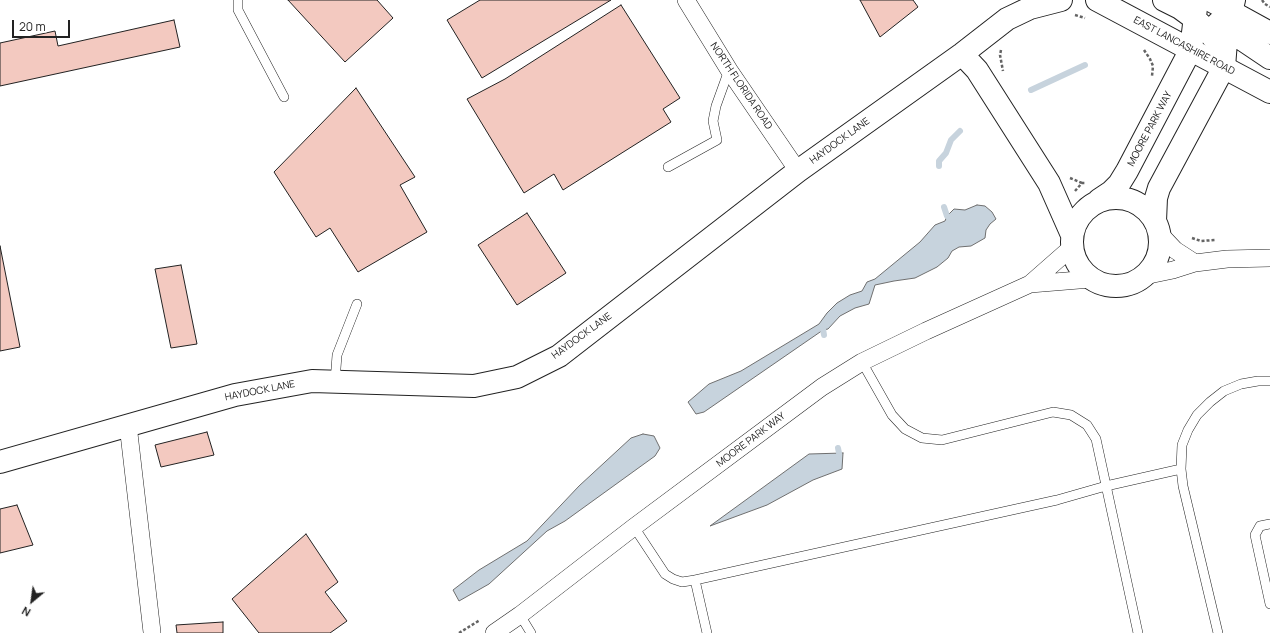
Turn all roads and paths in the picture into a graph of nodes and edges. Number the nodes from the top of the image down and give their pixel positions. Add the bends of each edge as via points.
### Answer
1 (238, 0) edge
2 (686, 0) edge
3 (1020, 0) edge
4 (1164, 0) edge
5 (1210, 0) edge
6 (1262, 0) edge
7 (1093, 5) edge
8 (1197, 6) edge
9 (1066, 7) edge
10 (1270, 7) edge
11 (1231, 13) edge
12 (1007, 19) junction
13 (1270, 33) edge
14 (1003, 46) dead end
15 (1142, 47) dead end
16 (1191, 49) junction
17 (962, 54) junction
18 (1270, 58) edge
19 (1224, 67) junction
20 (729, 70) junction
21 (1004, 74) dead end
22 (1151, 82) dead end
23 (1270, 92) edge
24 (284, 98) dead end
25 (668, 167) dead end
26 (798, 171) junction
27 (1057, 178) junction
28 (1093, 196) junction
29 (1157, 227) junction
30 (1189, 236) dead end
31 (1220, 240) dead end
32 (1072, 241) junction
33 (1270, 258) edge
34 (1195, 263) junction
35 (1144, 276) junction
36 (1091, 279) junction
37 (1030, 284) junction
38 (357, 304) dead end
39 (862, 362) junction
40 (1270, 381) edge
41 (334, 382) junction
42 (128, 425) junction
43 (0, 462) edge
44 (1181, 468) junction
45 (1106, 486) junction
46 (1270, 524) edge
47 (634, 527) junction
48 (695, 580) junction
49 (1270, 604) edge
50 (520, 615) junction
51 (152, 632) edge
52 (494, 633) edge
53 (531, 633) edge
54 (707, 633) edge
55 (1138, 633) edge
56 (1218, 633) edge

1 - 24 lane via 238,10
2 - 20 street, NORTH FLORIDA ROAD
3 - 12 main road, HAYDOCK LANE
4 - 8 main road via 1180,8
5 - 11 main road
6 - 10 path
7 - 9 path
7 - 16 main road, EAST LANCASHIRE ROAD
8 - 11 main road via 1215,20
8 - 16 main road
8 - 19 main road via 1208,31 1222,53
9 - 12 main road, HAYDOCK LANE via 1030,8
11 - 13 main road
11 - 18 main road
11 - 19 main road
12 - 17 main road, HAYDOCK LANE
14 - 21 path via 1000,55
15 - 22 path via 1152,66
16 - 19 main road, EAST LANCASHIRE ROAD
16 - 28 main road, MOORE PARK WAY via 1127,171 1115,188
17 - 26 main road, HAYDOCK LANE
17 - 27 main road via 977,70
19 - 23 main road, EAST LANCASHIRE ROAD
19 - 29 main road via 1159,188 1156,198
20 - 25 lane via 716,106 714,121 717,140
20 - 26 street, NORTH FLORIDA ROAD
26 - 41 main road, HAYDOCK LANE via 559,356 517,377 474,386
27 - 28 path via 1070,178 1082,183
27 - 28 main road via 1069,196
27 - 32 main road
28 - 29 main road via 1125,198 1138,203 1149,213
28 - 32 main road via 1075,224
29 - 34 street via 1175,250
29 - 35 main road via 1160,245 1157,257 1152,268
30 - 31 path via 1202,241
32 - 36 main road via 1075,260
32 - 37 street, MOORE PARK WAY
33 - 34 street
34 - 35 street
35 - 36 main road via 1124,286 1101,284
36 - 37 street, MOORE PARK WAY
37 - 39 street, MOORE PARK WAY
38 - 41 lane via 337,355
39 - 45 lane via 892,415 905,429 922,438 942,440 1053,412 1072,415 1087,425 1096,439
39 - 47 street, MOORE PARK WAY via 822,387
40 - 44 lane via 1241,384 1224,391 1210,402 1197,415 1188,430 1182,445
41 - 42 main road, HAYDOCK LANE via 312,381 234,395
42 - 43 main road, HAYDOCK LANE
42 - 51 street
44 - 45 lane
44 - 56 lane
45 - 48 lane via 1057,500
45 - 55 lane
46 - 49 lane via 1260,526 1255,535
47 - 48 lane via 665,574 682,582
47 - 50 street, MOORE PARK WAY
48 - 54 lane
50 - 52 street, MOORE PARK WAY
50 - 53 lane

